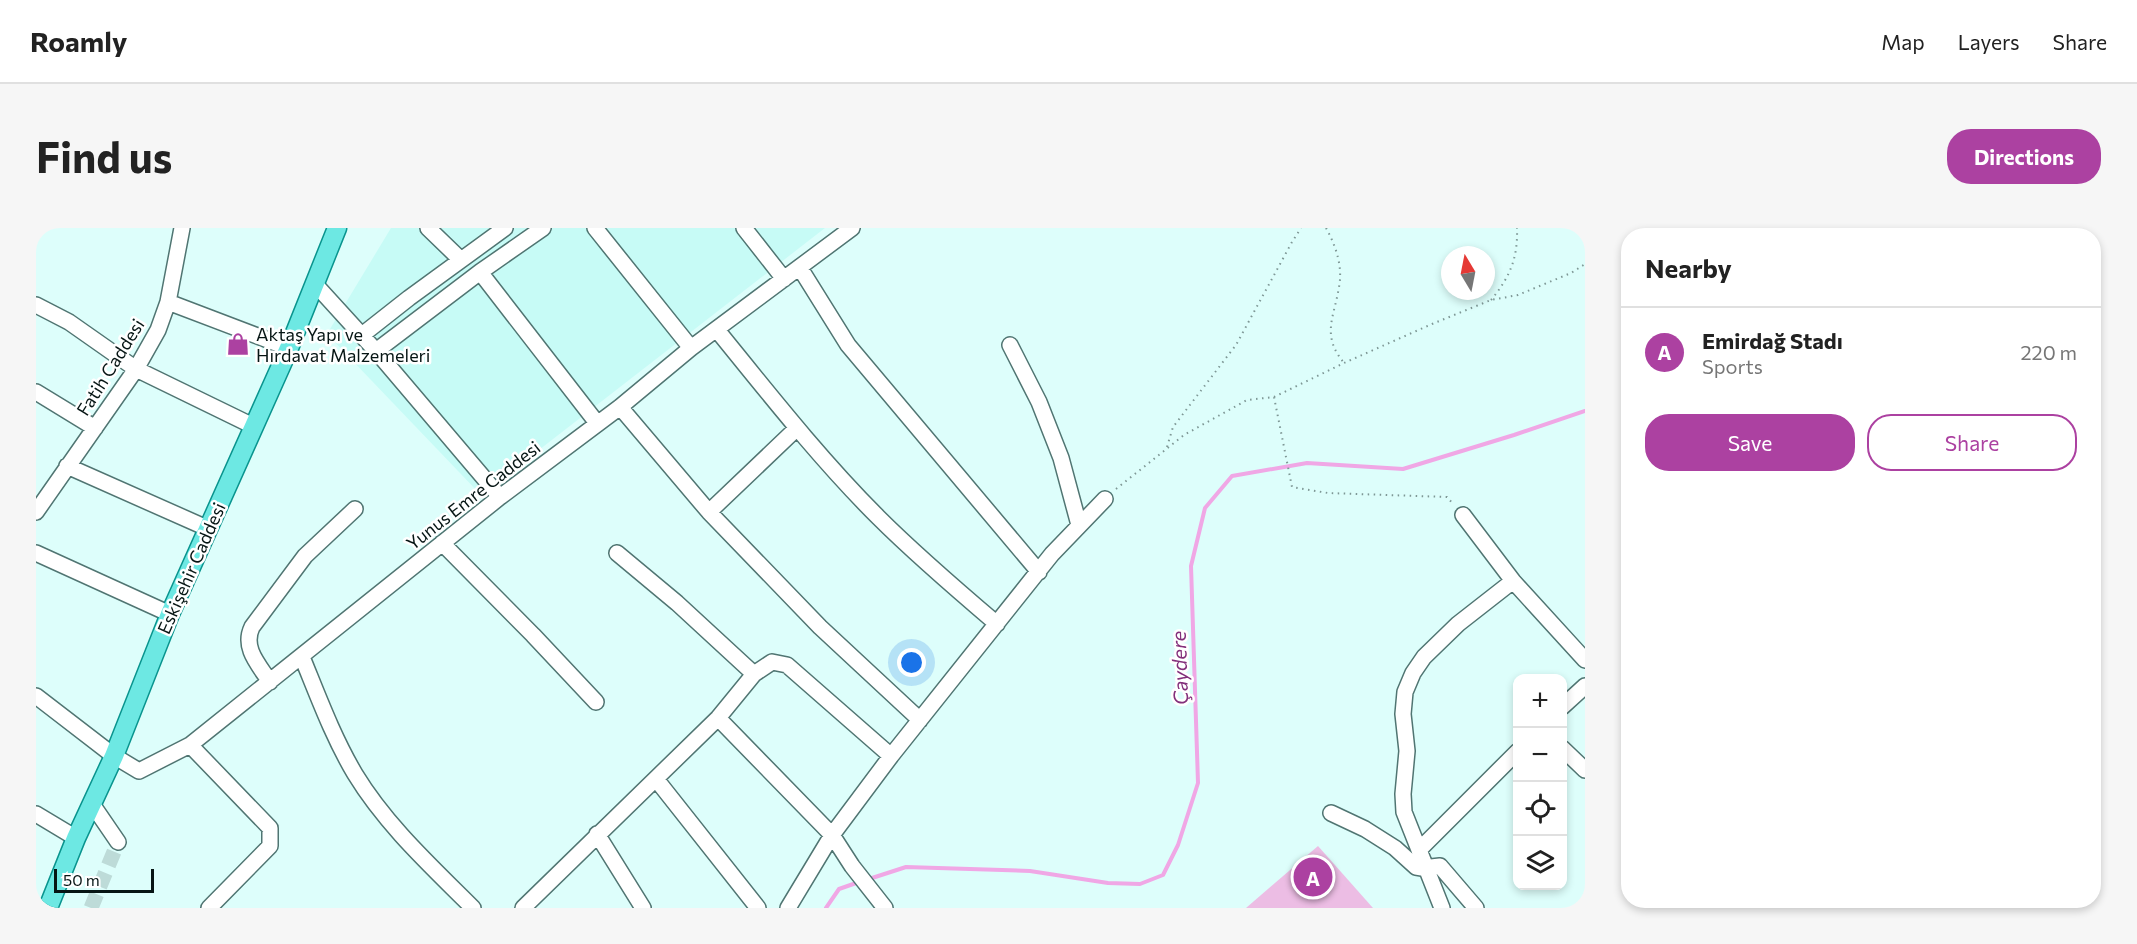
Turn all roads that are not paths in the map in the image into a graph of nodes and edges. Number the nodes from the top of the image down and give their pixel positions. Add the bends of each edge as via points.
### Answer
1 (182, 228) edge
2 (337, 228) edge
3 (428, 228) edge
4 (505, 228) edge
5 (543, 228) edge
6 (595, 228) edge
7 (744, 228) edge
8 (852, 228) edge
9 (461, 260) junction
10 (800, 268) junction
11 (480, 272) junction
12 (784, 279) junction
13 (314, 283) junction
14 (168, 302) junction
15 (36, 305) edge
16 (717, 330) junction
17 (362, 335) junction
18 (1010, 345) dead end
19 (289, 348) junction
20 (691, 348) junction
21 (376, 351) junction
22 (136, 369) junction
23 (36, 392) edge
24 (620, 407) junction
25 (597, 423) junction
26 (253, 426) junction
27 (95, 428) junction
28 (796, 429) junction
29 (67, 466) junction
30 (500, 497) junction
31 (1105, 499) road end
32 (355, 509) dead end
33 (36, 512) edge
34 (709, 512) junction
35 (1463, 515) road end
36 (1079, 525) junction
37 (209, 529) junction
38 (442, 543) junction
39 (36, 553) edge
40 (617, 553) dead end
41 (1039, 572) junction
42 (1513, 581) junction
43 (170, 614) junction
44 (998, 624) junction
45 (302, 657) junction
46 (1585, 660) edge
47 (754, 674) junction
48 (270, 681) junction
49 (1585, 686) edge
50 (36, 696) edge
51 (596, 702) dead end
52 (1567, 703) edge
53 (718, 718) junction
54 (920, 720) junction
55 (190, 745) junction
56 (1567, 752) edge
57 (114, 756) junction
58 (891, 756) junction
59 (1513, 756) edge
60 (1585, 770) edge
61 (656, 779) junction
62 (92, 804) junction
63 (1331, 813) dead end
64 (36, 814) edge
65 (597, 834) junction
66 (832, 835) junction
67 (76, 838) junction
68 (118, 842) dead end
69 (1419, 850) junction
70 (1425, 867) junction
71 (877, 904) edge
72 (48, 908) edge
73 (209, 908) edge
74 (473, 908) edge
75 (523, 908) edge
76 (643, 908) edge
77 (758, 908) edge
78 (788, 908) edge
79 (1442, 908) edge
80 (1476, 908) edge

1 - 14 street, Fatih Caddesi
2 - 13 main road, Eskişehir Caddesi
3 - 9 street
4 - 9 street
5 - 11 street
6 - 20 street
7 - 12 street
8 - 10 street, Yunus Emre Caddesi
9 - 17 street
10 - 12 street, Yunus Emre Caddesi
10 - 41 street via 848,345
11 - 21 street
11 - 25 street
12 - 16 street, Yunus Emre Caddesi
13 - 17 street
13 - 19 main road, Eskişehir Caddesi
14 - 19 street
14 - 22 street, Fatih Caddesi via 158,330
15 - 22 street via 69,322
16 - 20 street, Yunus Emre Caddesi
16 - 28 street
17 - 21 street
18 - 36 street via 1039,402
19 - 26 main road, Eskişehir Caddesi
20 - 24 street, Yunus Emre Caddesi
21 - 30 street
22 - 26 street
22 - 27 street, Fatih Caddesi
23 - 27 street
24 - 25 street, Yunus Emre Caddesi
24 - 34 street
25 - 30 street, Yunus Emre Caddesi
26 - 37 main road, Eskişehir Caddesi
27 - 29 street, Fatih Caddesi
28 - 34 street
28 - 44 street via 878,517
29 - 33 street, Fatih Caddesi
29 - 37 street
30 - 38 street, Yunus Emre Caddesi
31 - 36 street
32 - 48 street via 305,556 252,627 249,646
34 - 54 street via 820,627
35 - 42 street
36 - 41 street
37 - 43 main road, Eskişehir Caddesi
38 - 45 street, Yunus Emre Caddesi
38 - 51 street
39 - 43 street
40 - 47 street
41 - 44 street
42 - 46 street
42 - 69 street via 1458,624 1424,657 1409,682 1403,714 1407,751 1403,803
43 - 57 main road, Eskişehir Caddesi
44 - 54 street
45 - 48 street, Yunus Emre Caddesi
45 - 74 street via 355,774 389,823
47 - 53 street
47 - 58 street via 772,662 787,665
48 - 55 street, Yunus Emre Caddesi
49 - 52 street
50 - 57 street
53 - 61 street
53 - 66 street
54 - 58 street
55 - 57 street, Yunus Emre Caddesi via 139,771
55 - 73 street via 270,828 270,846
56 - 60 street
57 - 62 main road, Eskişehir Caddesi
58 - 66 street
59 - 69 street
61 - 65 street
61 - 77 street
62 - 67 main road, Eskişehir Caddesi
62 - 68 street
63 - 70 street via 1395,848 1416,867
64 - 67 street
65 - 75 street
65 - 76 street
66 - 71 street
66 - 78 street
67 - 72 main road, Eskişehir Caddesi
69 - 70 street
70 - 79 street
70 - 80 street via 1440,866

